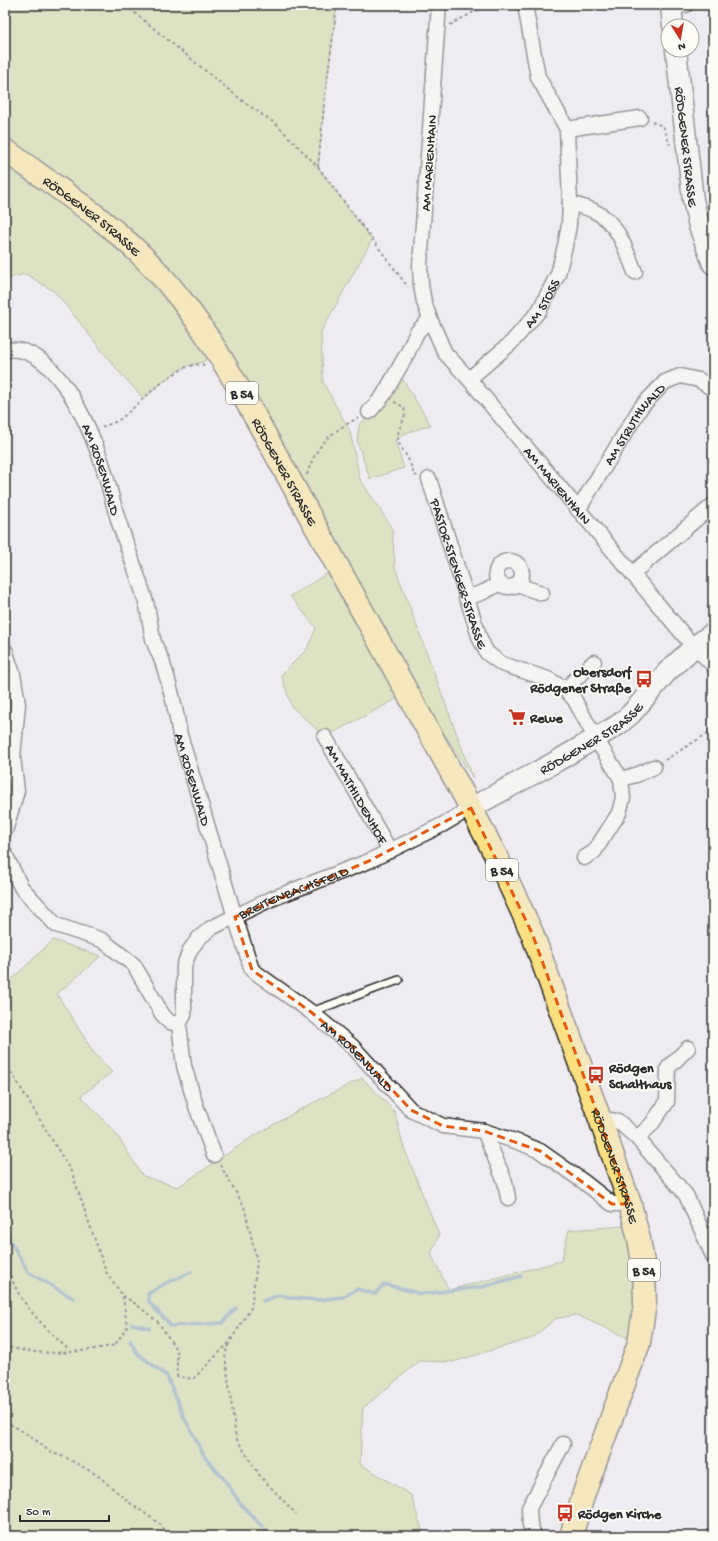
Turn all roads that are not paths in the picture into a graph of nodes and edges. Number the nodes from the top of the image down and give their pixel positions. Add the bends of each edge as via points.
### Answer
1 (439, 5) edge
2 (525, 5) edge
3 (677, 58) edge
4 (640, 118) road end
5 (567, 129) junction
6 (5, 150) edge
7 (570, 203) junction
8 (713, 264) edge
9 (635, 272) dead end
10 (430, 319) junction
11 (5, 350) edge
12 (469, 379) junction
13 (713, 388) edge
14 (369, 412) road end
15 (429, 478) road end
16 (713, 505) edge
17 (578, 510) junction
18 (633, 573) junction
19 (500, 583) junction
20 (519, 584) junction
21 (542, 593) dead end
22 (466, 598) junction
23 (713, 633) edge
24 (695, 646) junction
25 (5, 650) edge
26 (594, 662) dead end
27 (713, 665) edge
28 (565, 689) junction
29 (325, 737) dead end
30 (596, 739) junction
31 (654, 767) road end
32 (621, 779) junction
33 (471, 808) junction
34 (5, 831) edge
35 (390, 851) junction
36 (5, 854) edge
37 (584, 858) dead end
38 (234, 916) junction
39 (399, 980) dead end
40 (311, 1012) junction
41 (179, 1024) junction
42 (688, 1048) dead end
43 (600, 1118) junction
44 (484, 1131) junction
45 (637, 1138) junction
46 (214, 1155) road end
47 (508, 1198) dead end
48 (630, 1204) junction
49 (708, 1228) edge
50 (713, 1256) edge
51 (563, 1444) dead end
52 (534, 1536) edge
53 (571, 1536) edge

1 - 10 street, AM MARIENHAIN via 420,264 424,302
2 - 5 street, AM STOSS via 538,77
3 - 8 main road, RÖDGENER STRASSE via 693,200 699,226
4 - 5 street
5 - 7 street, AM STOSS
6 - 33 main road, RÖDGENER STRASSE / B 54 via 102,222 155,269 180,298 220,354
7 - 9 street via 595,211 611,223 624,242
7 - 12 street, AM STOSS via 569,225 558,274 539,311 511,343
10 - 12 street, AM MARIENHAIN via 445,353
10 - 14 street via 417,332 383,396
11 - 38 street, AM ROSENWALD via 15,348 28,352 48,366 73,399 100,456 146,605 154,644 162,660 180,735
12 - 17 street, AM MARIENHAIN
13 - 17 street, AM STRUTHWALD via 699,380 680,376 665,382 641,407
15 - 22 street, PASTOR-STENGER-STRASSE
16 - 18 street
17 - 18 street, AM MARIENHAIN
18 - 24 street, AM MARIENHAIN
19 - 20 street via 511,588
19 - 20 street via 496,575 498,567 510,561 521,568
19 - 22 street
20 - 21 street
22 - 28 street, PASTOR-STENGER-STRASSE via 487,653 502,664 548,679
23 - 24 main road, RÖDGENER STRASSE
24 - 27 street, AM MARIENHAIN
24 - 30 main road, RÖDGENER STRASSE via 667,672 631,714
25 - 34 street via 13,674 18,704 13,757 17,791
26 - 28 street
28 - 30 street, PASTOR-STENGER-STRASSE via 574,699
29 - 35 street, AM MATHILDENHOF
30 - 32 street, PASTOR-STENGER-STRASSE
30 - 33 main road, RÖDGENER STRASSE
31 - 32 street
32 - 37 street via 623,798 619,813 594,852
33 - 35 street, BREITENBACHSFELD
33 - 43 main road, RÖDGENER STRASSE / B 54 via 532,933
35 - 38 street, BREITENBACHSFELD
36 - 41 street via 21,887 56,925 102,940 134,965 162,1014 169,1022
38 - 40 street, AM ROSENWALD via 252,970
38 - 41 street, BREITENBACHSFELD via 211,928 190,950 184,966 184,1015
39 - 40 lane
40 - 44 street, AM ROSENWALD via 352,1046 411,1110 443,1126
41 - 46 street, BREITENBACHSFELD via 184,1066
42 - 45 street via 668,1068 667,1102 651,1125
43 - 45 street via 618,1122
43 - 48 main road, RÖDGENER STRASSE / B 54
44 - 47 street via 505,1182
44 - 48 street, AM ROSENWALD via 540,1151 612,1204
45 - 49 street via 686,1195
48 - 53 main road, RÖDGENER STRASSE / B 54 via 640,1239 644,1268 645,1303 640,1343 584,1493
49 - 50 street
51 - 52 street via 529,1508 530,1525

